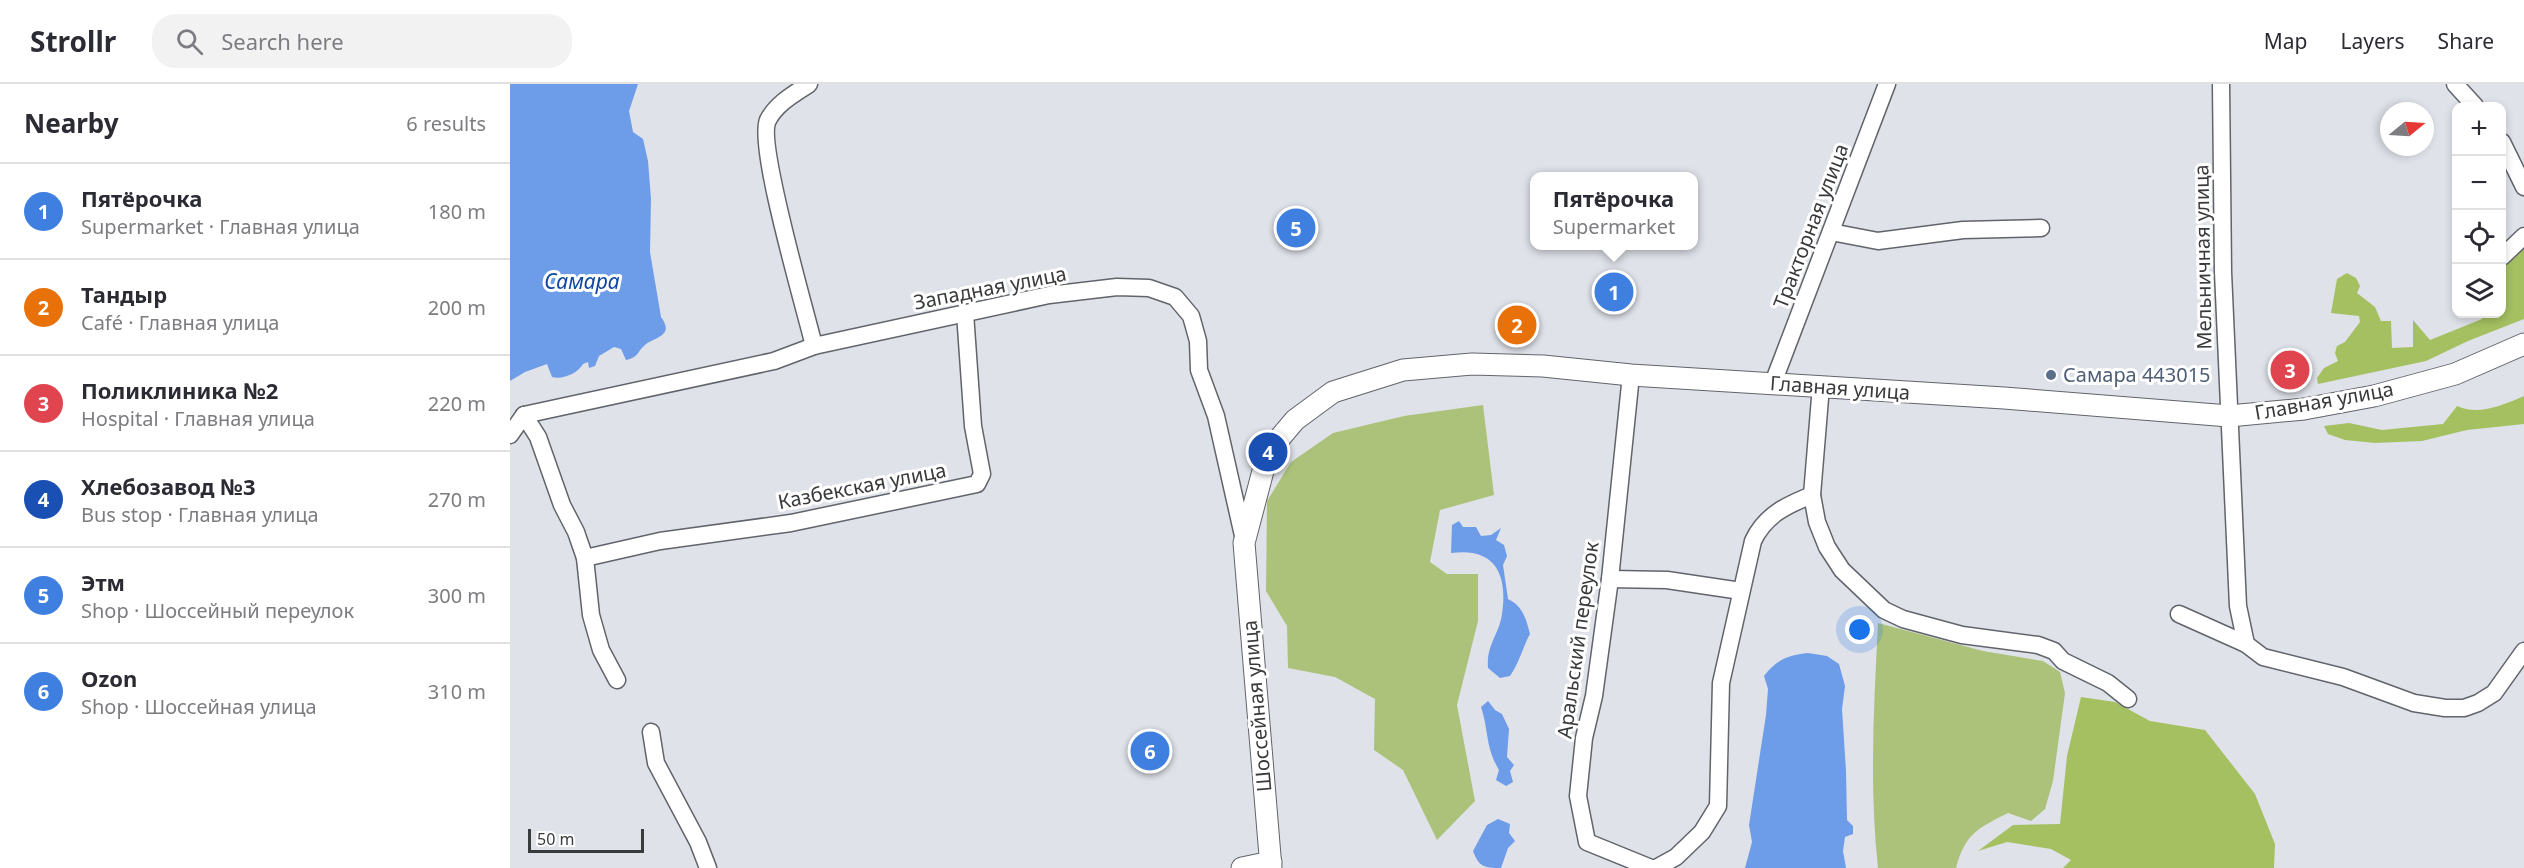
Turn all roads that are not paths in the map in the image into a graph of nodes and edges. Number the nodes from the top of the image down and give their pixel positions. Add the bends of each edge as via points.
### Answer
1 (809, 84) edge
2 (1887, 84) edge
3 (2221, 84) edge
4 (2455, 84) edge
5 (2471, 102) edge
6 (2506, 150) edge
7 (2524, 187) edge
8 (2041, 228) dead end
9 (1831, 232) junction
10 (2524, 236) edge
11 (2506, 253) edge
12 (965, 313) junction
13 (2524, 344) edge
14 (814, 346) junction
15 (1631, 375) junction
16 (1773, 383) junction
17 (1821, 387) junction
18 (524, 415) junction
19 (2229, 416) junction
20 (510, 435) edge
21 (1812, 495) junction
22 (1244, 543) junction
23 (585, 558) junction
24 (1610, 579) junction
25 (1741, 591) junction
26 (2179, 614) dead end
27 (2246, 644) junction
28 (2524, 651) edge
29 (617, 680) dead end
30 (2128, 699) dead end
31 (651, 732) dead end
32 (1271, 865) edge
33 (708, 868) edge
34 (1242, 868) edge
35 (1651, 868) edge
36 (1656, 868) edge

1 - 14 street via 782,102 767,122 766,146
2 - 9 street, Тракторная улица
3 - 19 street, Мельничная улица
4 - 5 street
6 - 7 street
8 - 9 street via 1963,231 1878,241
9 - 16 street, Тракторная улица
10 - 11 street
12 - 14 street, Западная улица
12 - 22 street, Западная улица via 1049,295 1117,287 1149,288 1174,297 1191,316 1198,341 1199,370 1216,416
12 - 23 street, Казбекская улица via 973,426 982,474 977,484 790,523 660,541
13 - 19 main road, Главная улица via 2455,374 2374,396 2304,409
14 - 18 street, Западная улица via 774,361
15 - 16 main road, Главная улица
15 - 22 main road, Главная улица via 1472,364 1403,370 1333,392 1295,420 1268,452
15 - 24 street, Аральский переулок
16 - 17 main road, Главная улица
17 - 19 main road, Главная улица
17 - 21 street
18 - 20 street
18 - 23 street via 538,437
19 - 27 street, Мельничная улица via 2238,606
21 - 25 street via 1784,507 1760,526
21 - 30 street via 1827,547 1842,570 1884,610 1962,635 2046,648 2108,683
22 - 32 main road, Шоссейная улица
23 - 29 street via 591,615 601,650
24 - 25 street via 1667,580
24 - 35 street, Аральский переулок via 1578,796 1587,842
25 - 36 street via 1721,683 1718,806 1702,832 1676,857
26 - 27 street
27 - 28 street via 2262,657 2343,677 2414,703 2445,708 2464,708 2494,693
31 - 33 street via 656,763
32 - 34 main road

